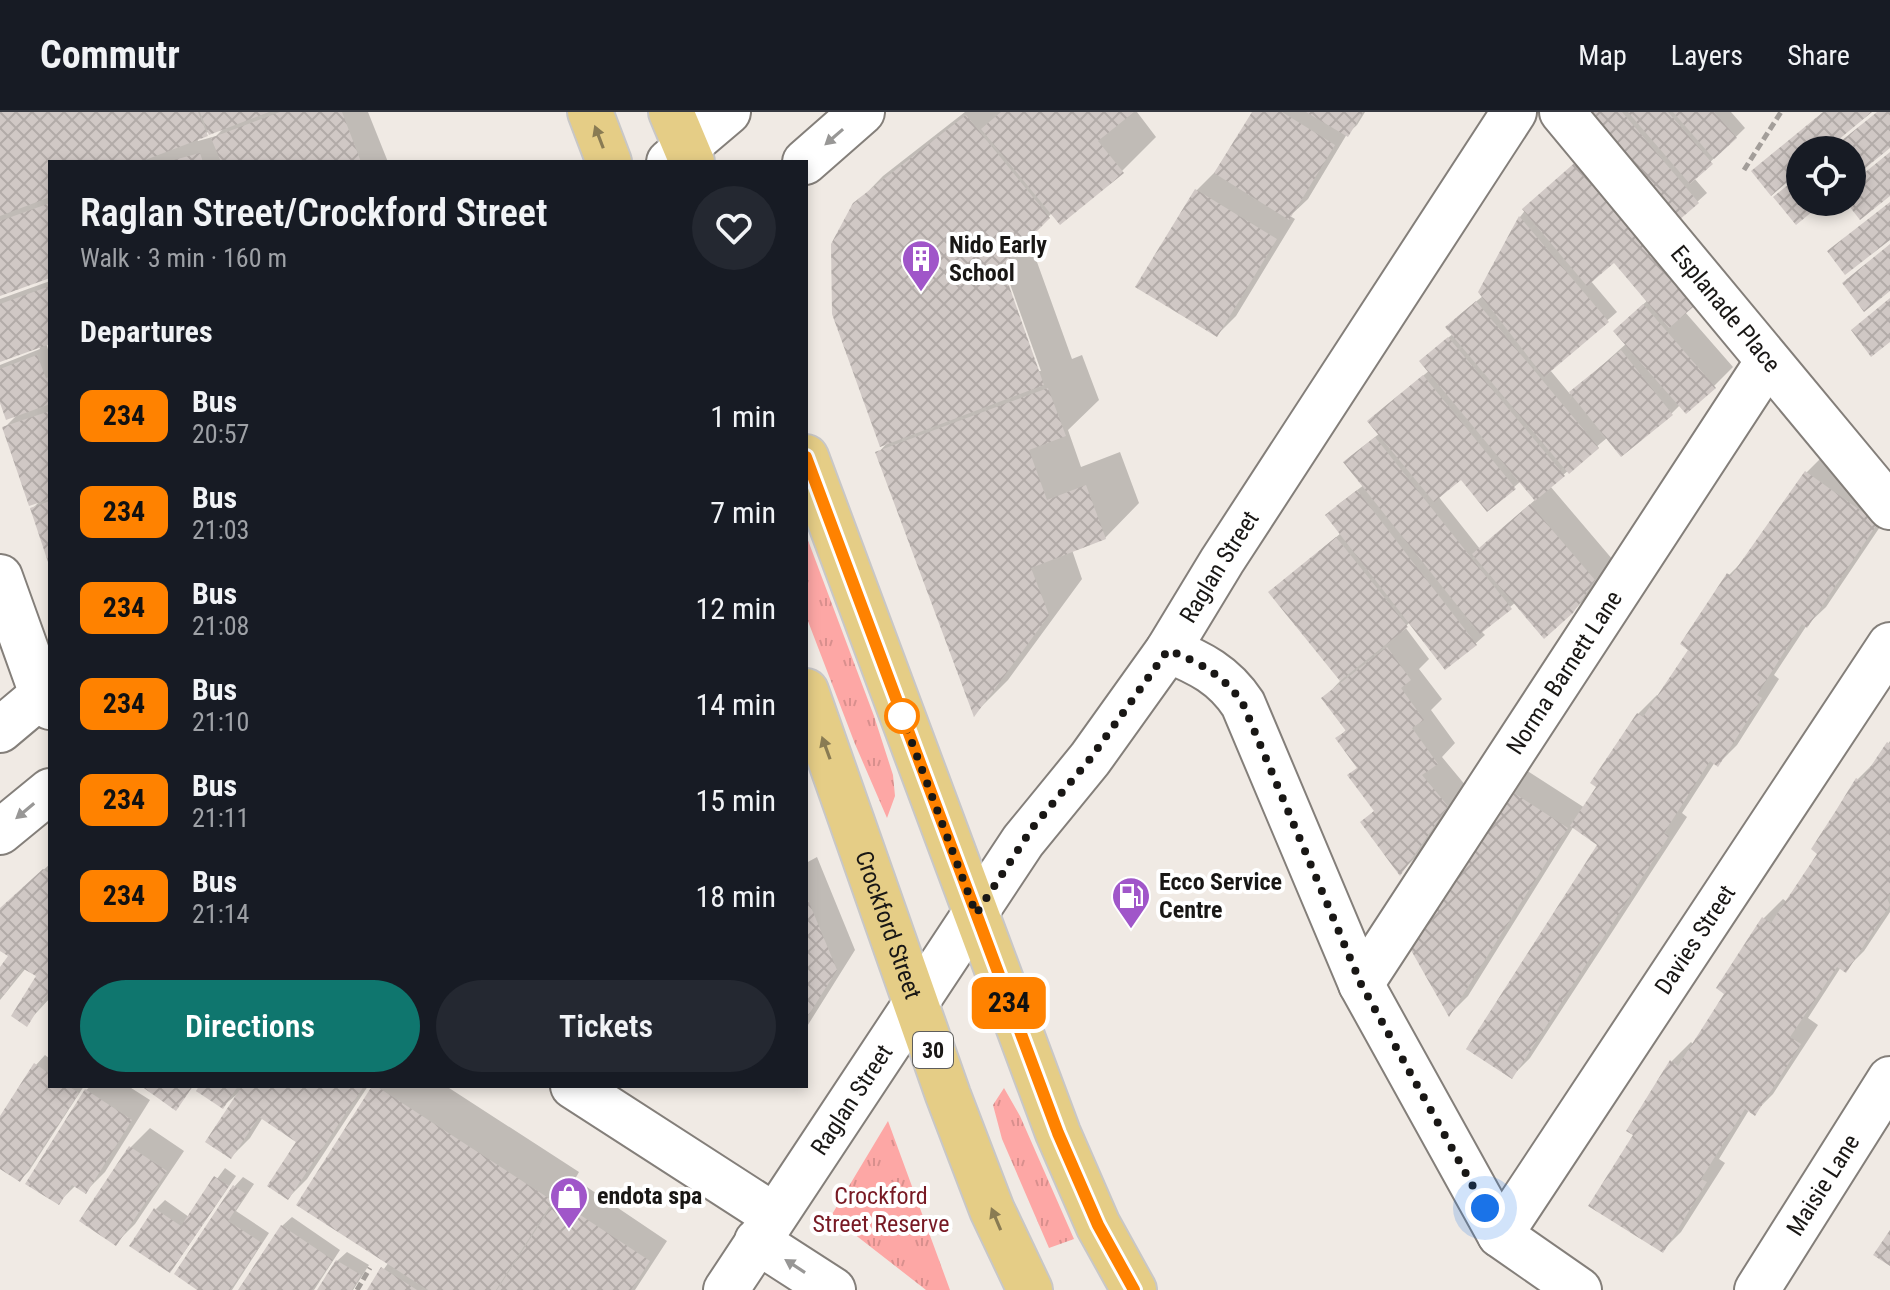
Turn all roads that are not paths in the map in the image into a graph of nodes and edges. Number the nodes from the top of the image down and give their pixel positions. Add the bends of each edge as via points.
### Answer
1 (590, 112) edge
2 (728, 112) edge
3 (862, 112) edge
4 (1514, 112) edge
5 (1562, 112) edge
6 (680, 146) edge
7 (608, 160) edge
8 (807, 160) edge
9 (1768, 361) junction
10 (808, 462) edge
11 (1890, 507) edge
12 (0, 577) edge
13 (1890, 645) edge
14 (1168, 650) junction
15 (47, 697) edge
16 (808, 697) edge
17 (0, 730) edge
18 (48, 793) edge
19 (0, 832) edge
20 (976, 914) junction
21 (1361, 984) junction
22 (917, 1000) junction
23 (1890, 1079) edge
24 (576, 1088) edge
25 (765, 1228) junction
26 (1500, 1235) junction
27 (726, 1290) edge
28 (833, 1290) edge
29 (1030, 1290) edge
30 (1134, 1290) edge
31 (1579, 1290) edge
32 (1757, 1290) edge

7 -> 1 main road
2 - 6 street
3 -> 8 street
4 - 14 street, Raglan Street
5 - 9 street, Esplanade Place
9 - 11 street, Esplanade Place
9 - 21 street, Norma Barnett Lane
10 - 20 main road
12 - 15 street
13 - 26 street, Davies Street
14 - 20 street, Raglan Street via 1090,759 1033,827
14 - 21 street via 1215,672 1243,704
15 - 17 street
22 -> 16 main road, Crockford Street / 30
18 -> 19 street
20 - 22 street, Raglan Street
20 - 30 main road via 1058,1133 1098,1225
21 - 26 street
22 - 25 street, Raglan Street
29 -> 22 main road, Crockford Street / 30 via 970,1153
23 - 32 street, Maisie Lane
24 - 25 street
25 - 27 street, Raglan Street
28 -> 25 street
26 - 31 street

